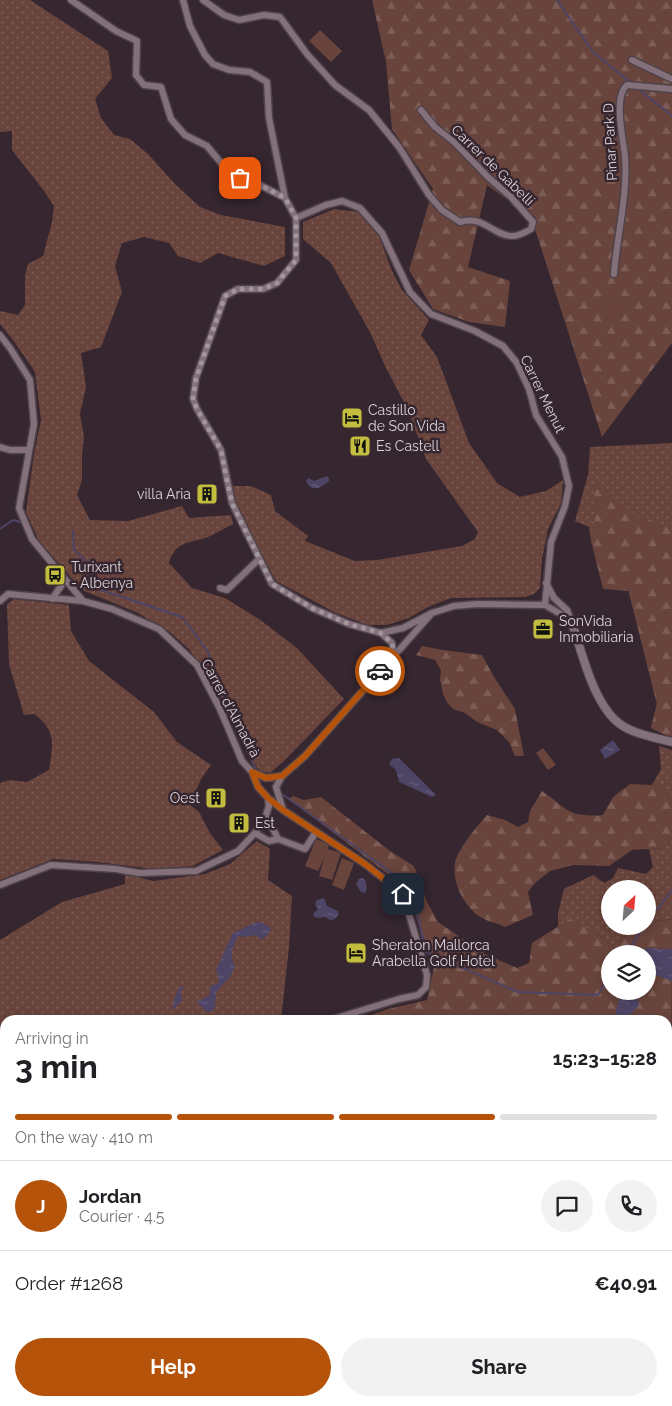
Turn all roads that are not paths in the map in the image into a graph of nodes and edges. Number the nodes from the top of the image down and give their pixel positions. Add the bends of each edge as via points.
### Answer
1 (71, 0) edge
2 (183, 0) edge
3 (203, 0) edge
4 (632, 60) dead end
5 (672, 79) edge
6 (672, 89) edge
7 (421, 110) dead end
8 (285, 198) junction
9 (296, 218) junction
10 (614, 274) dead end
11 (0, 335) edge
12 (0, 447) edge
13 (29, 450) junction
14 (259, 559) junction
15 (63, 576) junction
16 (546, 582) junction
17 (220, 588) dead end
18 (52, 599) junction
19 (83, 601) junction
20 (0, 602) edge
21 (545, 605) junction
22 (432, 612) junction
23 (571, 620) junction
24 (381, 633) junction
25 (394, 655) junction
26 (672, 742) edge
27 (252, 772) junction
28 (282, 776) junction
29 (268, 798) junction
30 (283, 810) junction
31 (266, 815) junction
32 (316, 832) junction
33 (255, 833) junction
34 (278, 839) junction
35 (0, 885) edge
36 (346, 1015) edge

1 - 8 street via 116,31 137,41 136,75 144,85 161,86 171,120 185,135 207,146 227,170
2 - 8 street via 190,26 213,64 250,72 267,82 269,118
3 - 7 street, Carrer de Gabellí via 224,15 239,20 264,15 280,17 334,85 369,110 400,147 442,210 460,222 468,219 480,221 502,234 514,236 531,230 533,222 511,197
4 - 5 street
6 - 10 street, Pinar Park D via 627,85 620,94 625,184
8 - 9 street
9 - 14 street via 296,260 277,283 263,289 238,289 225,296 196,378 193,399 221,450 232,503
9 - 16 street, Carrer Menut via 342,201 360,208 382,232 410,292 431,314 503,346 517,362 536,415 562,457 569,486 566,506 551,542
11 - 13 street via 30,380 34,424
12 - 13 street
13 - 15 street via 19,508 32,539
14 - 17 street via 227,590
14 - 24 street via 272,584 312,608
15 - 18 street via 61,586
15 - 19 street
16 - 21 street, Carrer Menut
16 - 23 street
18 - 19 street, Carrer d'Almadrà
18 - 20 street, Carrer d'Almadrà via 8,594
19 - 27 street, Carrer d'Almadrà via 112,609 159,629 197,665 242,761
21 - 22 street via 478,604
21 - 23 street
22 - 24 street via 403,628
22 - 25 street
23 - 26 street via 598,698 608,713 621,725
24 - 25 street via 392,643
25 - 28 street via 305,756
27 - 28 street via 266,778
27 - 29 street, Carrer d'Almadrà via 258,787
28 - 30 street via 276,786
29 - 30 street, Carrer d'Almadrà
29 - 31 street
30 - 32 street, Carrer d'Almadrà
31 - 33 street
31 - 34 street
32 - 34 street via 305,849
32 - 36 street, Carrer d'Almadrà via 403,894 427,975 426,987 418,995
33 - 34 street via 268,841
33 - 35 street via 238,851 196,870 139,873 116,868 51,865

